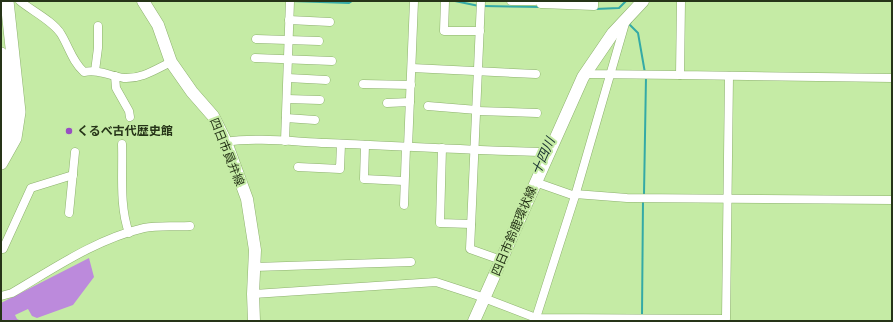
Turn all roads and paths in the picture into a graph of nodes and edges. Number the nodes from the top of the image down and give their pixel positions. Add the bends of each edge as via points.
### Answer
1 (6, 1) edge
2 (20, 1) edge
3 (143, 1) edge
4 (414, 1) edge
5 (445, 1) edge
6 (473, 1) edge
7 (511, 1) edge
8 (514, 1) edge
9 (594, 1) edge
10 (643, 1) edge
11 (681, 1) edge
12 (290, 2) edge
13 (482, 3) edge
14 (538, 3) edge
15 (557, 3) edge
16 (626, 17) junction
17 (289, 20) junction
18 (330, 22) dead end
19 (98, 26) dead end
20 (480, 31) junction
21 (256, 39) dead end
22 (289, 40) junction
23 (319, 41) dead end
24 (1, 54) edge
25 (255, 58) dead end
26 (288, 59) junction
27 (332, 61) dead end
28 (171, 62) junction
29 (412, 68) junction
30 (95, 71) junction
31 (478, 71) junction
32 (586, 72) junction
33 (536, 74) dead end
34 (611, 74) junction
35 (680, 75) junction
36 (115, 76) junction
37 (729, 76) junction
38 (288, 78) junction
39 (892, 78) edge
40 (326, 80) dead end
41 (363, 84) dead end
42 (411, 85) junction
43 (287, 99) junction
44 (320, 100) dead end
45 (410, 102) junction
46 (386, 104) dead end
47 (428, 106) dead end
48 (477, 110) junction
49 (537, 113) dead end
50 (130, 117) dead end
51 (286, 118) junction
52 (315, 120) dead end
53 (226, 142) junction
54 (285, 142) junction
55 (122, 144) dead end
56 (341, 144) junction
57 (1, 145) edge
58 (365, 145) junction
59 (407, 147) junction
60 (442, 148) junction
61 (474, 149) junction
62 (75, 152) dead end
63 (544, 154) junction
64 (1, 163) edge
65 (298, 168) dead end
66 (73, 176) junction
67 (404, 181) junction
68 (535, 182) junction
69 (575, 195) junction
70 (727, 198) junction
71 (892, 200) edge
72 (404, 205) dead end
73 (69, 213) dead end
74 (471, 224) junction
75 (190, 226) dead end
76 (129, 233) junction
77 (1, 249) edge
78 (498, 259) junction
79 (411, 262) dead end
80 (255, 267) junction
81 (253, 294) junction
82 (1, 296) edge
83 (481, 297) junction
84 (535, 319) edge
85 (254, 321) edge
86 (474, 321) edge

1 - 64 highway via 20,112 15,138
2 - 30 street via 58,31 76,65 84,72
3 - 28 main road, 四日市員弁線 via 158,25
4 - 29 street
5 - 20 street via 444,31
6 - 13 street
7 - 8 street
8 - 14 street
9 - 15 street via 594,6
10 - 16 main road, 四日市鈴鹿環状線
11 - 35 street
12 - 17 street
13 - 20 street
14 - 15 street
16 - 32 main road, 四日市鈴鹿環状線
16 - 34 street
17 - 18 street
17 - 22 street
19 - 30 street
20 - 31 street
21 - 22 street
22 - 23 street
22 - 26 street
24 - 57 highway via 9,108
25 - 26 street
26 - 27 street
26 - 38 street
28 - 36 street via 151,73 132,77
28 - 53 main road, 四日市員弁線 via 213,116
29 - 31 street
29 - 42 street
30 - 36 street
31 - 33 street
31 - 48 street
32 - 34 street
32 - 63 main road, 四日市鈴鹿環状線
34 - 35 street
34 - 69 street
35 - 37 street
36 - 50 street via 116,88
37 - 39 street
37 - 70 street
38 - 40 street
38 - 43 street
41 - 42 street
42 - 45 street
43 - 44 street
43 - 51 street
45 - 46 street
45 - 59 street
47 - 48 street
48 - 49 street
48 - 61 street
51 - 52 street
51 - 54 street
53 - 54 street
53 - 80 main road, 四日市員弁線 via 247,199
54 - 56 street
55 - 76 street via 123,210
56 - 58 street
56 - 65 street via 340,169
58 - 59 street
58 - 67 street via 364,179
59 - 60 street
59 - 67 street
60 - 61 street
60 - 74 street via 440,223
61 - 63 street
61 - 74 street
62 - 66 street
63 - 68 main road, 四日市鈴鹿環状線
66 - 73 street
66 - 77 street via 31,188
67 - 72 street
68 - 69 street
68 - 78 main road, 四日市鈴鹿環状線
69 - 70 street
69 - 84 street
70 - 71 street
70 - 84 street via 726,319
74 - 78 street via 470,251
75 - 76 street via 150,227
76 - 82 street via 87,250 12,293
78 - 83 main road, 四日市鈴鹿環状線
79 - 80 street
80 - 81 main road, 四日市員弁線
81 - 83 street via 432,282
81 - 85 main road, 四日市員弁線
83 - 84 street
83 - 86 main road, 四日市鈴鹿環状線

